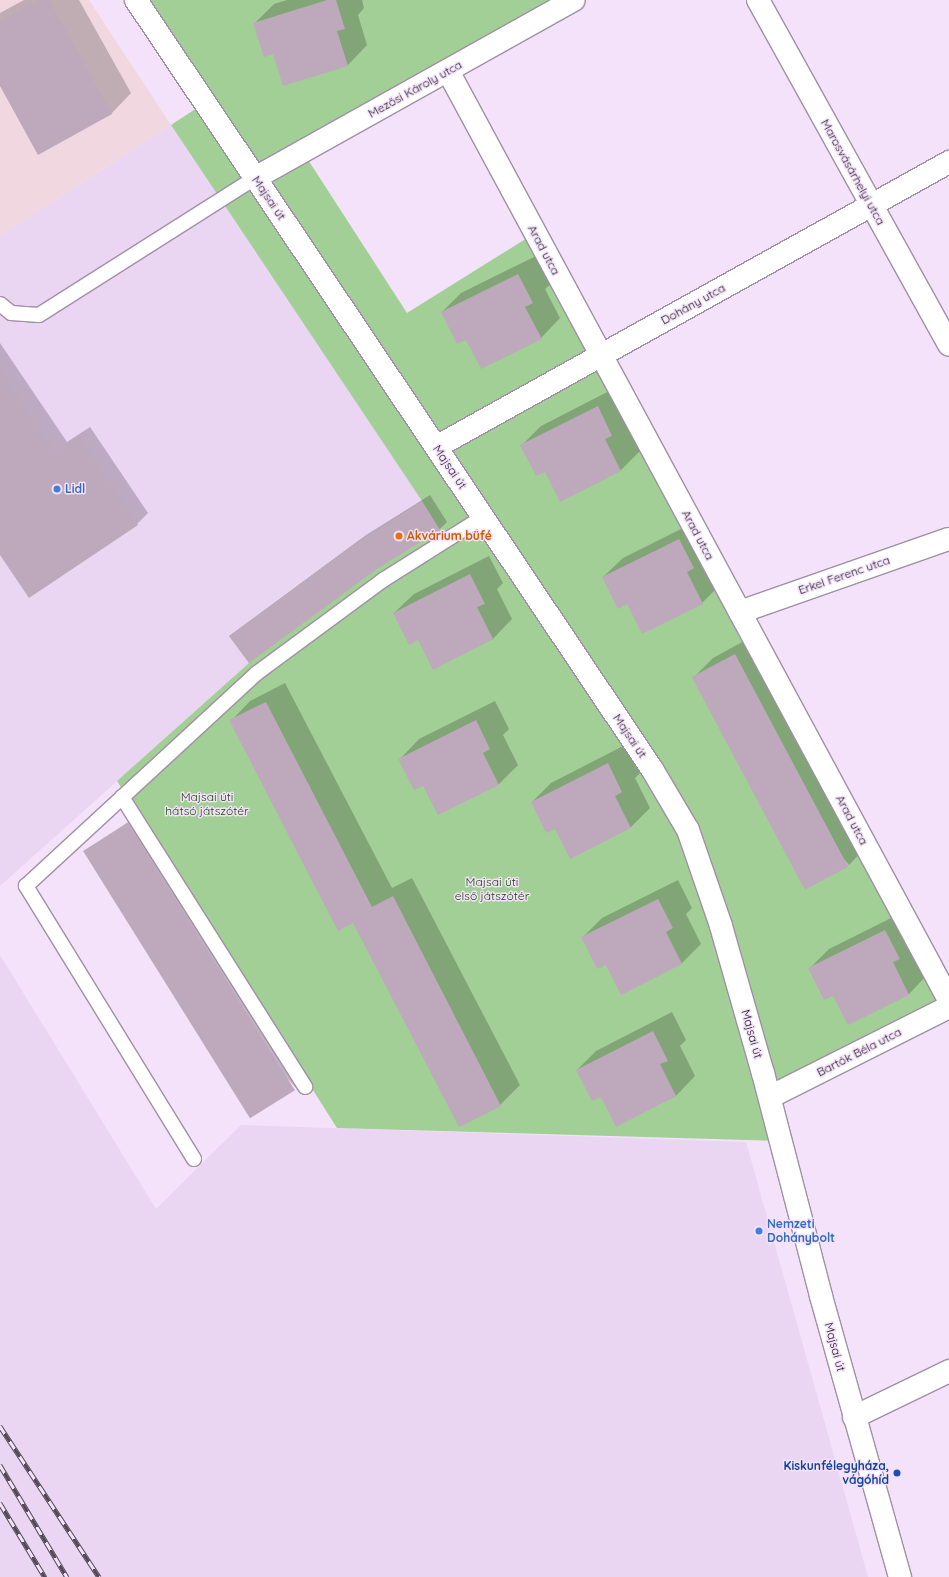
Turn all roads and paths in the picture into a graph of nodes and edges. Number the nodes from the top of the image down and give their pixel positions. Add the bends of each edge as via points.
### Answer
1 (136, 0) edge
2 (574, 0) edge
3 (758, 0) edge
4 (448, 70) junction
5 (949, 162) edge
6 (255, 178) junction
7 (871, 205) junction
8 (0, 304) edge
9 (949, 345) edge
10 (601, 355) junction
11 (436, 447) junction
12 (483, 517) junction
13 (949, 539) edge
14 (740, 612) junction
15 (122, 796) junction
16 (949, 1000) edge
17 (949, 1007) edge
18 (305, 1087) dead end
19 (770, 1097) junction
20 (194, 1159) dead end
21 (949, 1371) edge
22 (854, 1417) junction
23 (900, 1577) edge

1 - 6 street, Majsai út
2 - 4 street, Mezősi Károly utca
3 - 7 street, Marosvásárhelyi utca
4 - 6 street, Mezősi Károly utca
4 - 10 street, Arad utca
5 - 7 street, Dohány utca
6 - 8 lane via 38,315 11,313
6 - 11 street, Majsai út
7 - 9 street, Marosvásárhelyi utca
7 - 10 street, Dohány utca
10 - 11 street, Dohány utca
10 - 14 street, Arad utca
11 - 12 street, Majsai út
12 - 15 lane via 383,580 257,673
12 - 19 street, Majsai út via 652,769 688,830 721,926
13 - 14 street, Erkel Ferenc utca
14 - 16 street, Arad utca
15 - 18 lane
15 - 20 lane via 26,886
17 - 19 street, Bartók Béla utca
19 - 22 street, Majsai út
21 - 22 street
22 - 23 street, Majsai út

